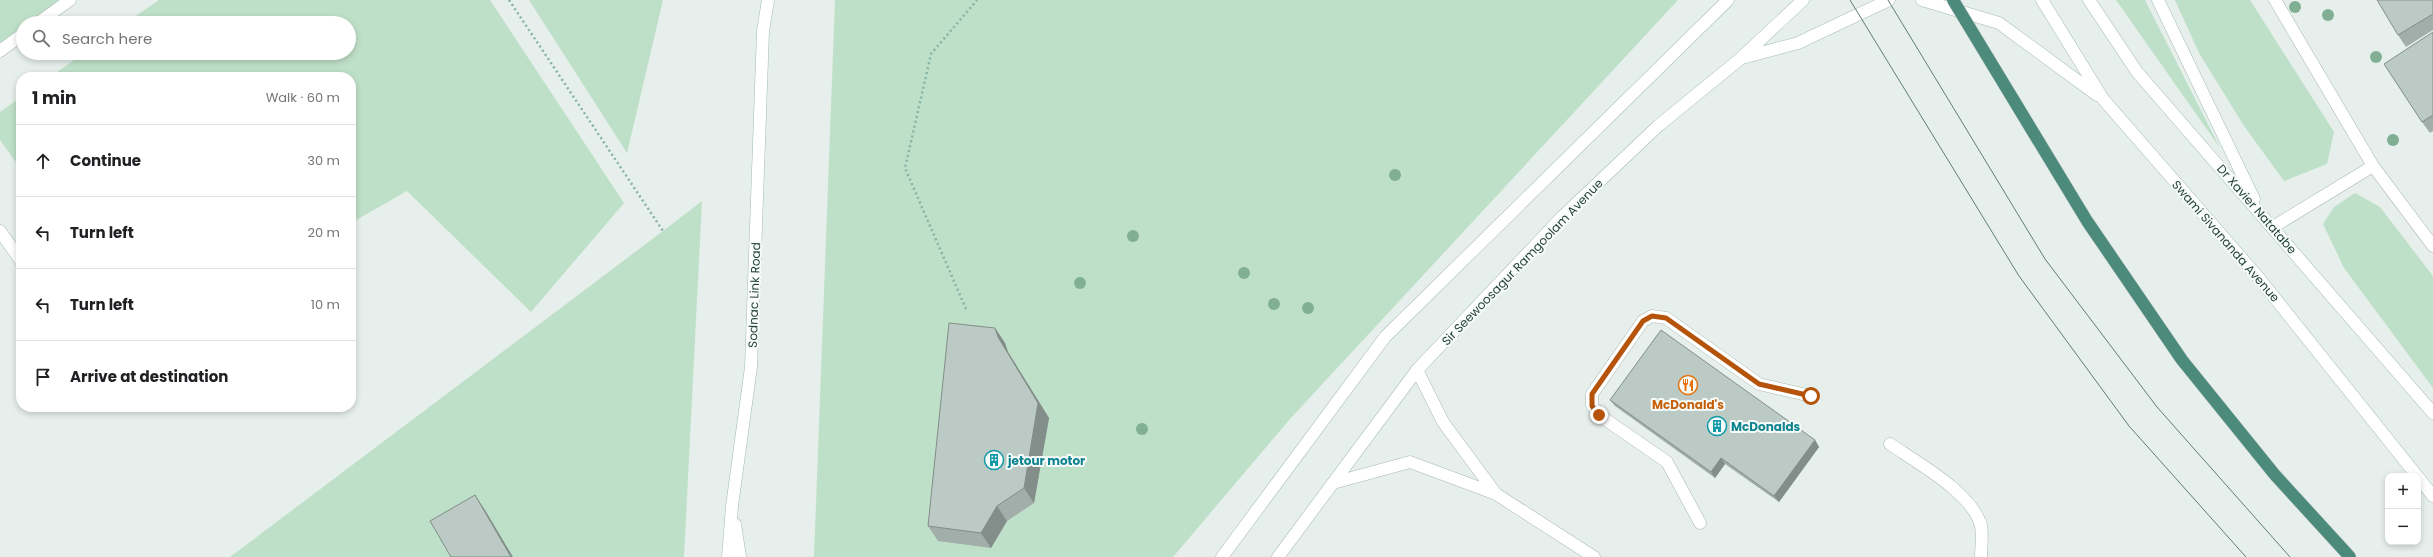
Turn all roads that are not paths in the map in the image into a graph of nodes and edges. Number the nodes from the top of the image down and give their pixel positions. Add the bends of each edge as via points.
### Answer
1 (70, 0) edge
2 (760, 0) edge
3 (768, 0) edge
4 (1728, 0) edge
5 (1803, 0) edge
6 (1889, 0) edge
7 (1922, 0) edge
8 (1953, 0) edge
9 (2042, 0) edge
10 (2089, 0) edge
11 (2158, 0) edge
12 (2275, 0) edge
13 (48, 16) edge
14 (764, 31) junction
15 (16, 39) edge
16 (0, 51) edge
17 (1740, 59) junction
18 (2103, 99) junction
19 (2373, 166) junction
20 (2260, 211) junction
21 (2273, 227) junction
22 (0, 231) edge
23 (2433, 246) edge
24 (16, 254) edge
25 (1417, 370) junction
26 (1811, 396) dead end
27 (2433, 413) edge
28 (1890, 444) dead end
29 (2416, 473) edge
30 (2421, 480) edge
31 (1333, 483) junction
32 (1496, 494) junction
33 (2433, 496) edge
34 (732, 506) junction
35 (1700, 523) dead end
36 (728, 557) edge
37 (740, 557) edge
38 (1222, 557) edge
39 (1278, 557) edge
40 (1594, 557) edge
41 (1981, 557) edge
42 (2350, 557) edge

1 - 13 main road
2 - 14 main road, Sodnac Link Road
3 - 14 main road, Sodnac Link Road
4 - 38 main road via 1385,337
5 - 17 main road, Sir Seewoosagur Ramgoolam Avenue
6 - 17 main road via 1798,43
7 - 18 main road via 1999,23
8 - 42 highway, bridge via 2088,221 2182,360 2275,475
9 - 18 main road, Swami Sivananda Avenue
10 - 20 main road, Dr Xavier Natatabe via 2137,72
11 - 20 main road
12 - 19 main road
14 - 34 main road, Sodnac Link Road via 751,367
15 - 16 main road
17 - 25 main road, Sir Seewoosagur Ramgoolam Avenue via 1658,126 1563,216
18 - 29 main road, Swami Sivananda Avenue via 2258,277
19 - 21 main road
19 - 23 main road
20 - 21 main road, Dr Xavier Natatabe
21 - 27 main road, Dr Xavier Natatabe
22 - 24 main road
25 - 31 main road, Sir Seewoosagur Ramgoolam Avenue
25 - 32 main road via 1443,422
26 - 35 main road via 1759,384 1666,318 1652,316 1643,321 1592,394 1592,406 1599,415 1667,462
28 - 41 main road via 1955,491 1971,506 1981,526
30 - 33 main road, Swami Sivananda Avenue
31 - 32 main road via 1410,462
31 - 39 main road, Sir Seewoosagur Ramgoolam Avenue
32 - 40 main road
34 - 36 main road, Sodnac Link Road
34 - 37 main road

